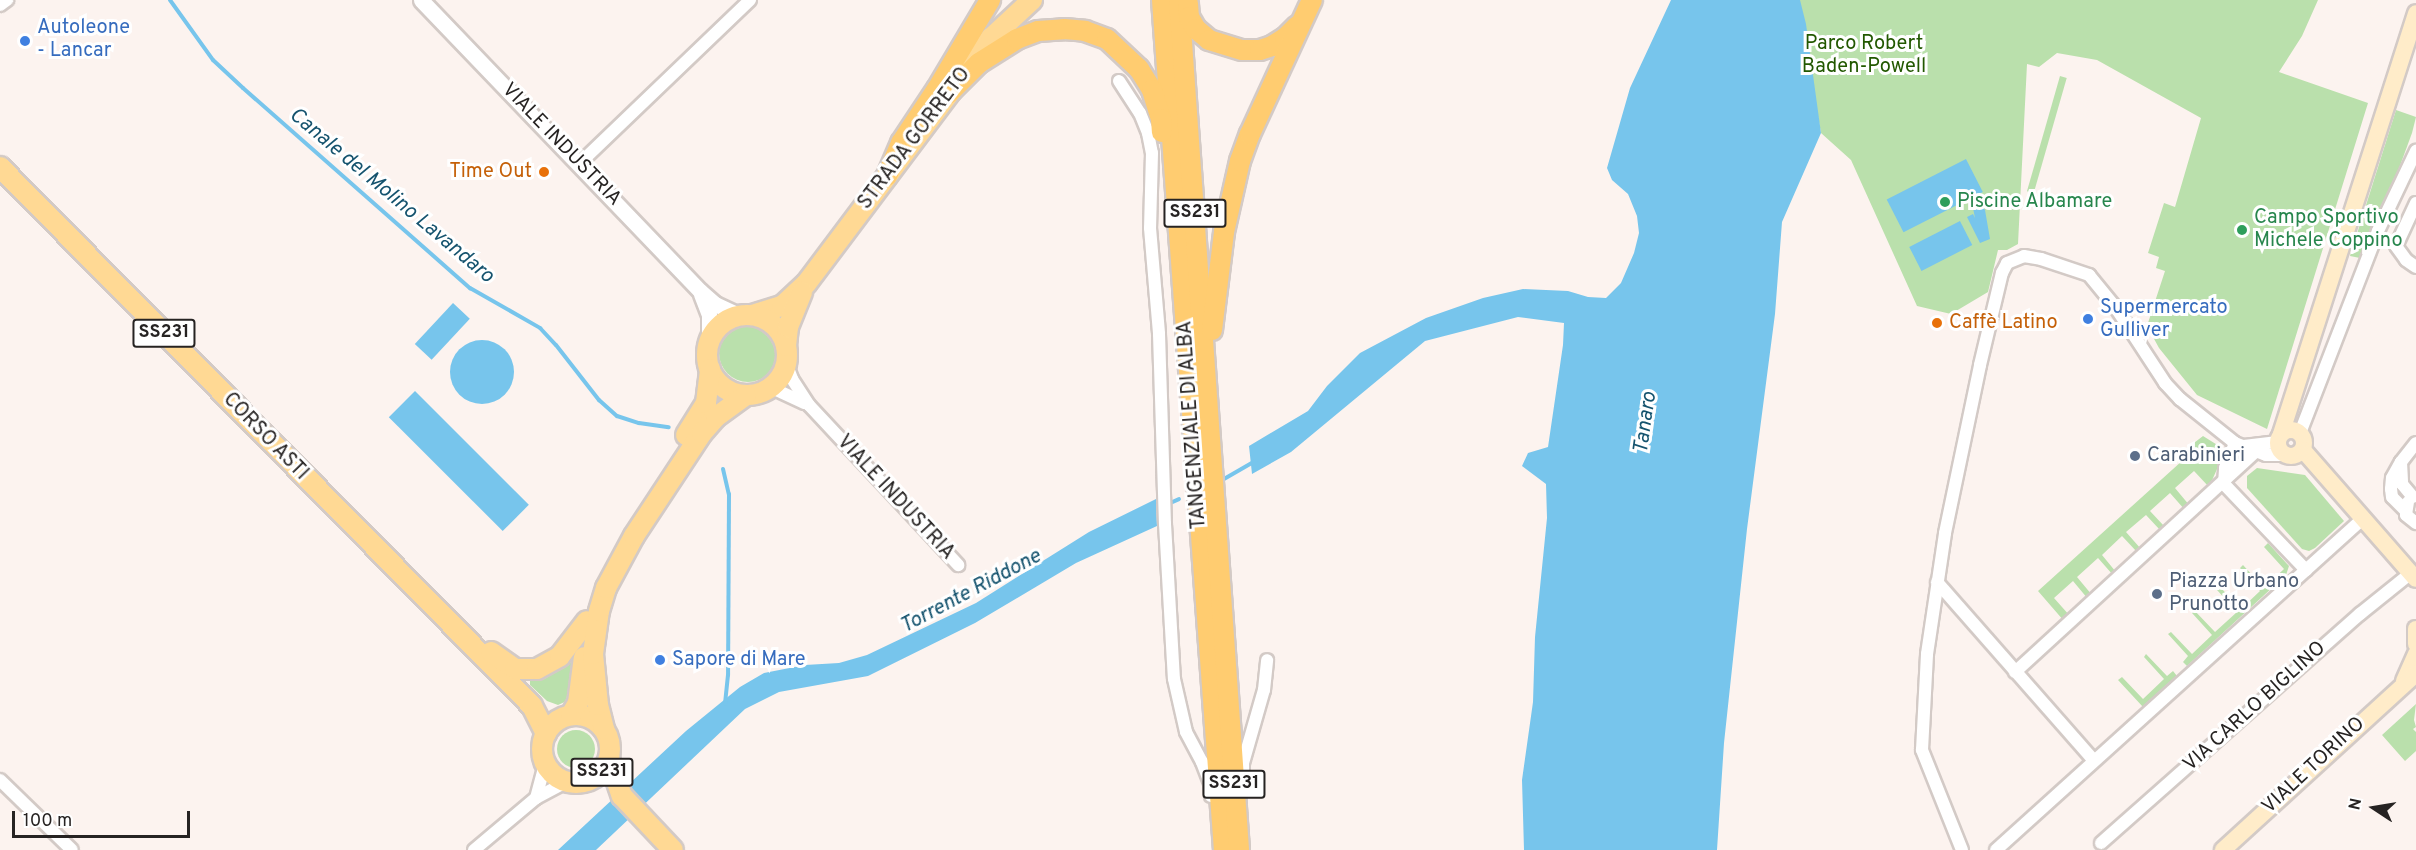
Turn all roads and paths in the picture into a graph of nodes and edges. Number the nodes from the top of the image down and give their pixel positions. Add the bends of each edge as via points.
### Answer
1 (7, 0) edge
2 (421, 0) edge
3 (750, 0) edge
4 (990, 0) edge
5 (1032, 0) edge
6 (1162, 0) edge
7 (1179, 0) edge
8 (1187, 0) edge
9 (0, 5) edge
10 (1309, 9) edge
11 (2416, 13) edge
12 (1119, 81) dead end
13 (948, 94) junction
14 (2416, 151) edge
15 (579, 164) junction
16 (0, 167) edge
17 (887, 176) junction
18 (2416, 203) edge
19 (2416, 267) edge
20 (806, 284) junction
21 (700, 291) junction
22 (1184, 299) junction
23 (746, 315) junction
24 (709, 343) junction
25 (786, 355) junction
26 (2303, 367) junction
27 (710, 369) junction
28 (770, 387) junction
29 (746, 395) junction
30 (809, 405) junction
31 (1208, 425) junction
32 (2301, 441) junction
33 (2416, 443) edge
34 (2239, 444) junction
35 (2281, 444) junction
36 (2255, 452) junction
37 (2401, 462) junction
38 (2224, 484) junction
39 (2415, 497) edge
40 (327, 500) junction
41 (2405, 510) junction
42 (2364, 518) junction
43 (2416, 523) edge
44 (958, 565) dead end
45 (2306, 570) junction
46 (2415, 578) edge
47 (1937, 582) junction
48 (587, 621) junction
49 (2416, 628) edge
50 (2416, 644) edge
51 (2416, 654) edge
52 (1267, 660) dead end
53 (2015, 672) junction
54 (2410, 678) edge
55 (532, 706) junction
56 (567, 716) junction
57 (1222, 718) junction
58 (604, 729) junction
59 (546, 734) junction
60 (609, 759) junction
61 (2094, 761) junction
62 (546, 765) junction
63 (0, 780) edge
64 (575, 783) junction
65 (619, 794) junction
66 (536, 798) junction
67 (2101, 843) dead end
68 (72, 850) edge
69 (474, 850) edge
70 (673, 850) edge
71 (1215, 850) edge
72 (1224, 850) edge
73 (1239, 850) edge
74 (1248, 850) edge
75 (1962, 850) edge
76 (1996, 850) edge
77 (2223, 850) edge

1 - 9 street
2 - 15 street, VIALE INDUSTRIA
3 - 15 street
4 - 17 highway via 901,143
5 - 13 main road, STRADA GORRETO via 991,38
6 - 22 highway, TANGENZIALE DI ALBA / SS231
7 - 31 highway, TANGENZIALE DI ALBA / SS231
8 - 10 highway via 1196,29 1209,40 1242,50 1272,46 1285,38
10 - 31 highway via 1250,134 1231,192 1217,272
11 - 26 main road
12 - 71 street via 1140,113 1152,153 1150,228 1174,679 1186,732 1210,783
13 - 17 main road, STRADA GORRETO
13 - 22 highway via 979,63 1017,39 1038,32 1085,31 1122,50 1152,90 1161,119 1167,193
14 - 32 street via 2378,231
15 - 21 street, VIALE INDUSTRIA
16 - 40 main road, CORSO ASTI / SS231
17 - 20 main road, STRADA GORRETO
18 - 19 street via 2396,246
20 - 23 main road, STRADA GORRETO via 782,306
20 - 25 main road, STRADA GORRETO via 788,327
21 - 23 street, VIALE INDUSTRIA via 715,304
21 - 24 street, VIALE INDUSTRIA via 709,315
22 - 57 highway, TANGENZIALE DI ALBA / SS231
23 - 24 main road via 721,325
23 - 25 main road via 774,325
24 - 27 main road
25 - 28 main road via 783,373
25 - 30 street, VIALE INDUSTRIA via 792,379
26 - 32 main road via 2298,403
26 - 35 main road
27 - 29 main road via 724,387
27 - 48 main road via 709,390 701,415 621,537
28 - 29 main road
28 - 30 street, VIALE INDUSTRIA
29 - 58 main road via 702,433 634,536 606,588 593,654
30 - 44 street, VIALE INDUSTRIA
31 - 57 highway, TANGENZIALE DI ALBA / SS231
32 - 35 main road via 2292,430
32 - 35 main road via 2297,455
32 - 42 main road
33 - 37 street
34 - 35 street
34 - 36 street
34 - 38 street via 2225,468
34 - 47 street via 2165,383 2089,275 2041,259 2013,258 2002,273 1980,365
35 - 36 street
36 - 38 street
37 - 39 street via 2402,484
37 - 41 street via 2391,489 2392,496
38 - 45 street
38 - 53 street
39 - 41 street
40 - 48 main road via 358,517 485,647 515,669 537,669 551,663 568,649
40 - 55 main road, CORSO ASTI / SS231
41 - 43 street via 2408,519
42 - 45 street
42 - 46 main road
45 - 61 street
46 - 67 street, VIA CARLO BIGLINO via 2360,614
47 - 53 street
47 - 75 street via 1927,654 1922,750
48 - 56 main road via 578,703
49 - 50 main road
51 - 54 main road, VIALE TORINO
52 - 74 street via 1264,690 1243,763
53 - 61 street
54 - 77 main road, VIALE TORINO
55 - 56 main road, SS231
55 - 59 main road, SS231
56 - 58 main road, SS231 via 590,718
56 - 59 main road via 556,721
57 - 72 highway, TANGENZIALE DI ALBA / SS231
57 - 73 highway, TANGENZIALE DI ALBA / SS231
58 - 60 main road, SS231 via 611,749
59 - 62 main road, SS231
60 - 64 main road, SS231 via 600,774
60 - 65 main road, SS231
61 - 76 street
62 - 64 main road, SS231 via 551,772
62 - 66 street
63 - 68 street
64 - 65 main road, SS231
64 - 66 street
65 - 70 main road, SS231
66 - 69 street

